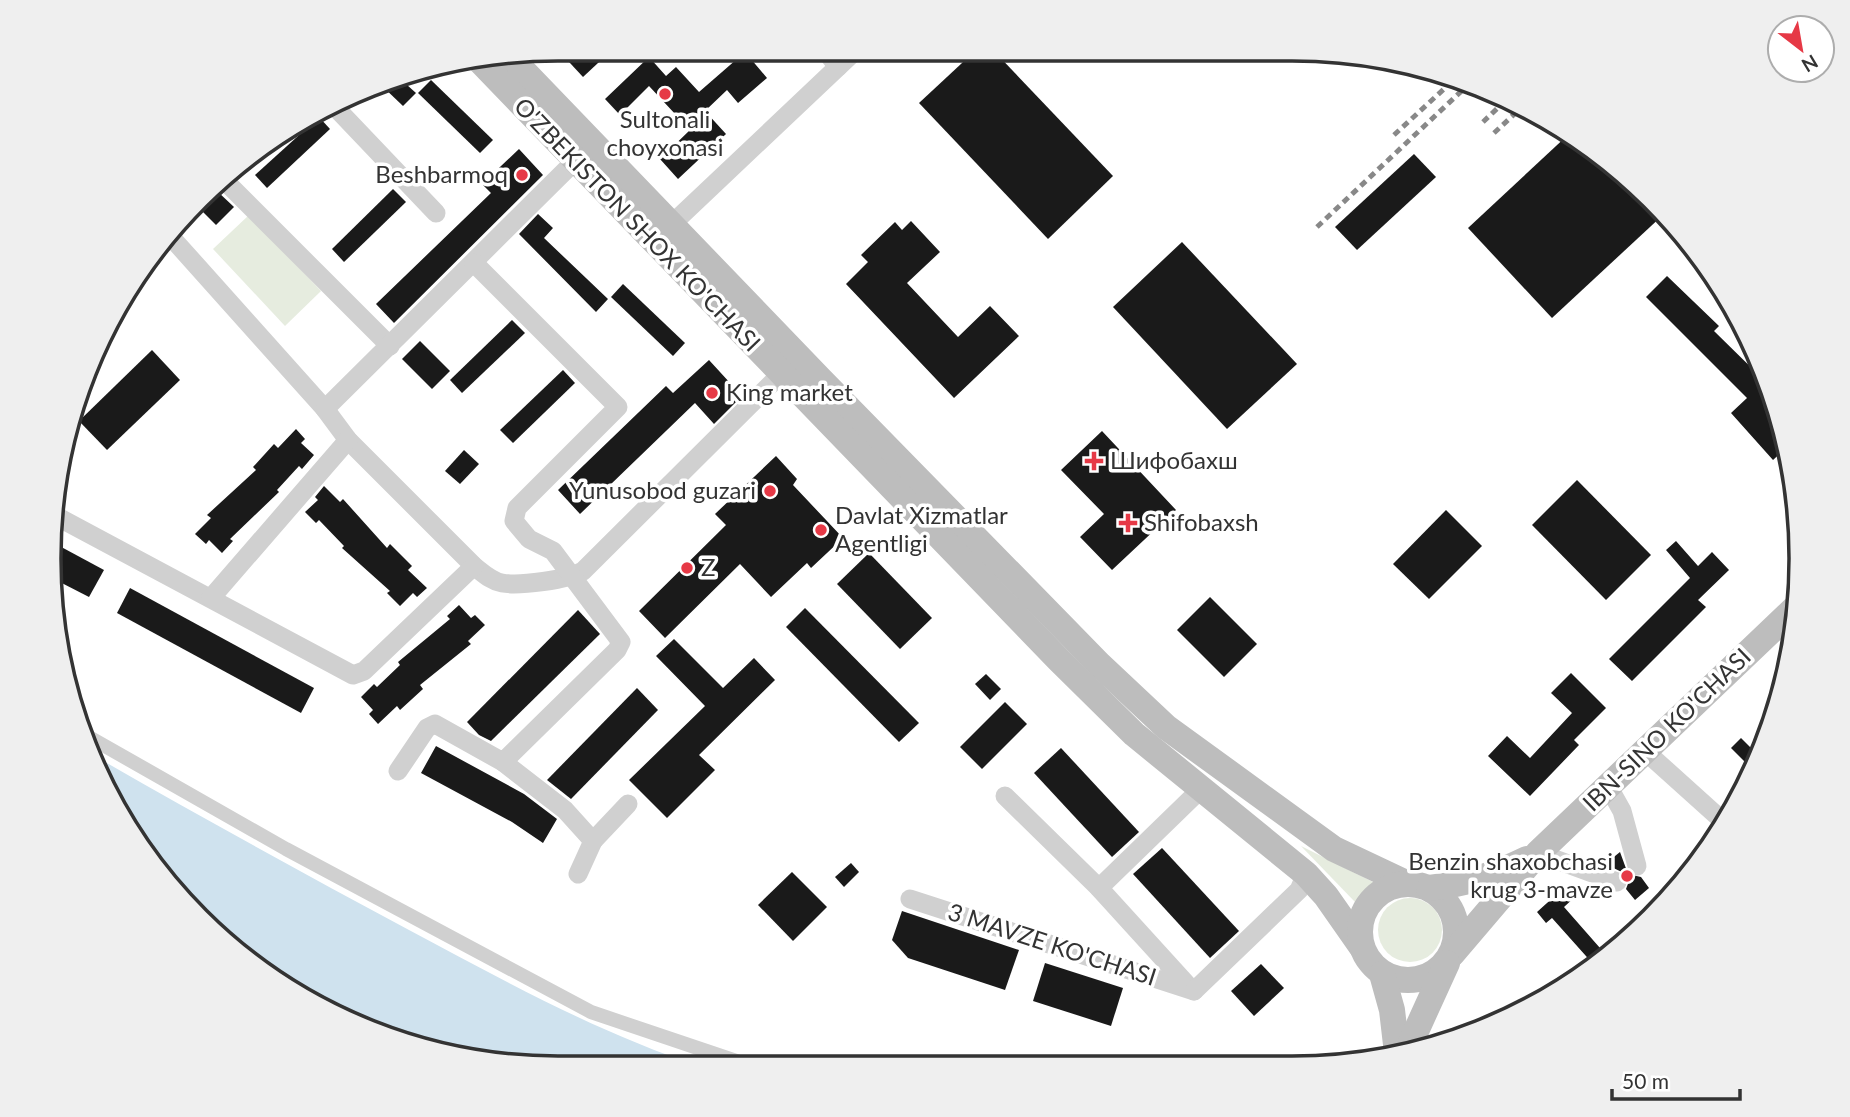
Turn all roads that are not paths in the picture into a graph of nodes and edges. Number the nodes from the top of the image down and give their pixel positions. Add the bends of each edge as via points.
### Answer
1 (833, 61) edge
2 (844, 61) edge
3 (516, 63) edge
4 (486, 67) edge
5 (838, 67) junction
6 (340, 112) edge
7 (575, 161) junction
8 (230, 186) edge
9 (436, 213) dead end
10 (672, 224) junction
11 (176, 242) edge
12 (474, 263) junction
13 (390, 346) junction
14 (780, 374) junction
15 (325, 409) junction
16 (348, 440) junction
17 (63, 520) edge
18 (474, 566) junction
19 (570, 577) junction
20 (211, 598) junction
21 (1785, 618) edge
22 (96, 741) edge
23 (1645, 751) junction
24 (503, 762) junction
25 (398, 771) dead end
26 (1608, 786) junction
27 (1201, 789) junction
28 (1005, 796) dead end
29 (628, 804) dead end
30 (1717, 816) edge
31 (593, 841) junction
32 (1538, 853) junction
33 (1637, 866) dead end
34 (578, 874) dead end
35 (1306, 874) junction
36 (1617, 882) dead end
37 (1417, 886) junction
38 (1099, 888) junction
39 (909, 899) dead end
40 (1361, 946) junction
41 (1450, 958) junction
42 (1382, 974) junction
43 (1194, 991) junction
44 (1412, 1041) edge
45 (1396, 1044) edge
46 (721, 1056) edge

1 - 5 street
2 - 5 street
3 - 10 main road, O'ZBEKISTON SHOX KO'CHASI
4 - 7 main road, O'ZBEKISTON SHOX KO'CHASI
5 - 10 street
6 - 9 street
7 - 12 street
7 - 14 main road, O'ZBEKISTON SHOX KO'CHASI
8 - 13 street
10 - 37 main road, O'ZBEKISTON SHOX KO'CHASI via 1166,727 1323,842
11 - 15 street
12 - 13 street
12 - 19 street via 618,407 517,508 514,521 529,539 553,551
13 - 15 street
14 - 19 street via 590,566
14 - 27 main road, O'ZBEKISTON SHOX KO'CHASI via 1134,734
15 - 16 street
16 - 18 street
16 - 20 street
17 - 20 street
18 - 19 street via 502,583
18 - 20 street via 357,675
19 - 24 street via 618,633 620,646
21 - 23 main road, IBN-SINO KO'CHASI
22 - 46 street via 286,849 591,1012
23 - 26 main road, IBN-SINO KO'CHASI
23 - 30 street
24 - 25 street via 435,724 427,727
24 - 31 street via 565,810
26 - 32 main road, IBN-SINO KO'CHASI
26 - 33 street via 1622,811
27 - 35 main road, O'ZBEKISTON SHOX KO'CHASI
27 - 38 street
28 - 38 street, 3 MAVZE KO'CHASI
29 - 31 street
31 - 34 street
32 - 36 street
32 - 37 main road via 1493,876 1467,883
32 - 41 main road
35 - 40 main road, O'ZBEKISTON SHOX KO'CHASI
35 - 43 street via 1299,890
37 - 40 main road via 1389,887 1374,897 1359,928
37 - 41 main road via 1442,897 1454,916 1456,939
38 - 43 street, 3 MAVZE KO'CHASI
39 - 43 street, 3 MAVZE KO'CHASI
40 - 42 main road
41 - 42 main road via 1418,980
41 - 44 main road
42 - 45 main road

